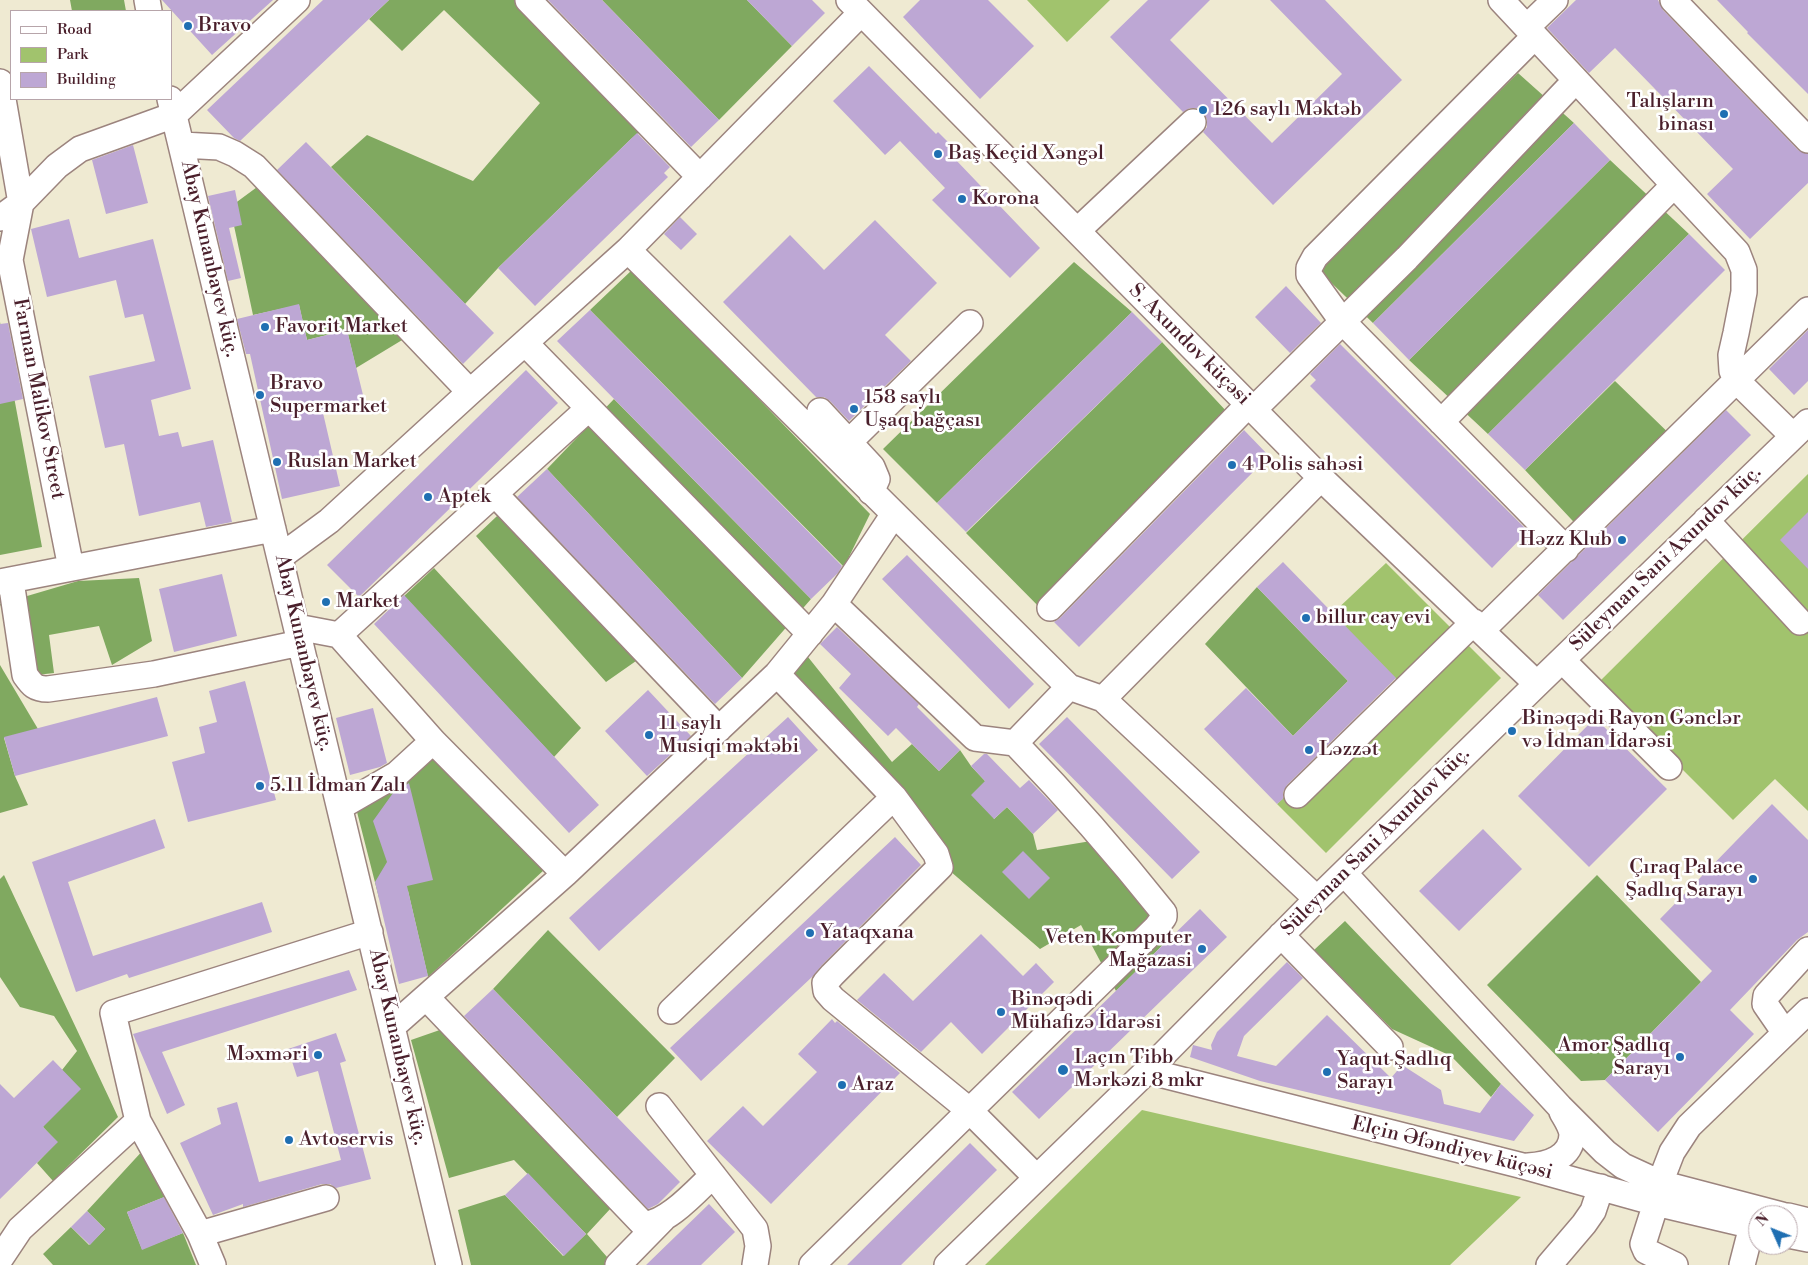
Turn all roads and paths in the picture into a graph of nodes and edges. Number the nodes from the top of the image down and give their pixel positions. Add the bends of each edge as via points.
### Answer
1 (297, 0) edge
2 (528, 0) edge
3 (1502, 0) edge
4 (1555, 0) edge
5 (1673, 0) edge
6 (855, 6) edge
7 (1531, 32) junction
8 (1576, 80) junction
9 (0, 82) edge
10 (172, 107) edge
11 (1193, 122) dead end
12 (1808, 140) edge
13 (182, 146) junction
14 (700, 177) junction
15 (1674, 185) junction
16 (21, 203) junction
17 (0, 218) edge
18 (1077, 231) junction
19 (628, 250) junction
20 (1808, 310) edge
21 (1342, 322) junction
22 (970, 323) dead end
23 (524, 343) junction
24 (1737, 381) junction
25 (470, 392) junction
26 (1251, 407) junction
27 (588, 409) junction
28 (820, 411) dead end
29 (1441, 422) junction
30 (1801, 429) edge
31 (849, 442) junction
32 (1321, 478) junction
33 (871, 492) junction
34 (495, 494) junction
35 (894, 514) junction
36 (1706, 520) junction
37 (274, 529) junction
38 (1566, 549) junction
39 (280, 557) junction
40 (71, 568) junction
41 (6, 582) edge
42 (834, 604) junction
43 (1050, 608) dead end
44 (1800, 622) dead end
45 (1478, 626) junction
46 (810, 634) junction
47 (298, 635) junction
48 (339, 635) junction
49 (1562, 660) junction
50 (777, 674) junction
51 (1537, 684) junction
52 (1069, 688) junction
53 (1102, 699) junction
54 (719, 729) junction
55 (433, 741) junction
56 (1015, 743) junction
57 (1669, 768) dead end
58 (1297, 795) dead end
59 (894, 797) junction
60 (340, 807) junction
61 (566, 874) junction
62 (1344, 874) junction
63 (1317, 900) junction
64 (370, 932) junction
65 (1281, 935) junction
66 (1808, 950) edge
67 (426, 998) junction
68 (671, 1011) dead end
69 (1808, 1011) edge
70 (392, 1027) junction
71 (1786, 1033) junction
72 (1390, 1047) dead end
73 (1147, 1071) junction
74 (659, 1106) dead end
75 (1560, 1107) junction
76 (969, 1110) junction
77 (138, 1121) junction
78 (1523, 1166) junction
79 (713, 1175) junction
80 (1036, 1177) junction
81 (1601, 1187) junction
82 (1658, 1193) junction
83 (326, 1198) dead end
84 (1748, 1209) edge
85 (663, 1219) junction
86 (1748, 1224) edge
87 (200, 1234) junction
88 (1748, 1247) edge
89 (0, 1259) edge
90 (213, 1265) edge
91 (449, 1265) edge
92 (618, 1265) edge
93 (755, 1265) edge
94 (812, 1265) edge
95 (947, 1265) edge
96 (1549, 1265) edge
97 (1675, 1265) edge
98 (1742, 1265) edge

1 - 10 street
2 - 14 street
3 - 7 street
4 - 7 street
5 - 12 street
6 - 14 street
6 - 18 street, S. Axundov küçəsi
7 - 8 street
7 - 21 street via 1315,258 1308,276
8 - 15 street
8 - 21 street
9 - 16 street, Farman Malikov Street
10 - 13 street, Abay Kunanbayev küç.
10 - 16 street via 80,149 57,166
11 - 18 street
13 - 25 street via 219,148 254,166
13 - 37 street, Abay Kunanbayev küç.
14 - 19 street
15 - 24 street via 1737,252 1744,270 1744,292 1731,355 1732,371
15 - 29 street
16 - 17 street
16 - 40 street, Farman Malikov Street via 10,260
18 - 26 street, S. Axundov küçəsi
19 - 23 street
19 - 33 street
20 - 24 street
21 - 26 street
21 - 29 street
22 - 31 street
23 - 25 street
23 - 27 street
24 - 30 street
24 - 38 street
25 - 39 street via 330,521
26 - 32 street, S. Axundov küçəsi
26 - 43 street
27 - 34 street
27 - 46 street
28 - 31 street
29 - 38 street
30 - 36 street, Süleyman Sani Axundov küç.
31 - 33 street via 872,466 877,479
32 - 45 street, S. Axundov küçəsi
32 - 53 street
33 - 35 street
34 - 48 street
34 - 54 street
35 - 42 street
35 - 52 street
36 - 44 street
36 - 49 street, Süleyman Sani Axundov küç.
37 - 39 street, Abay Kunanbayev küç.
37 - 40 street
38 - 45 street
39 - 47 street, Abay Kunanbayev küç.
40 - 41 street
41 - 47 street via 25,675 37,689 154,674
42 - 46 street
42 - 56 street via 975,738
45 - 51 street, S. Axundov küçəsi
45 - 58 street
46 - 50 street
47 - 48 street
47 - 60 street, Abay Kunanbayev küç.
48 - 55 street
49 - 51 street, Süleyman Sani Axundov küç.
49 - 57 street
50 - 54 street
50 - 59 street
51 - 62 street, Süleyman Sani Axundov küç.
52 - 53 street
52 - 56 street
53 - 63 street
54 - 61 street
55 - 60 street via 397,774
55 - 61 street
56 - 76 street via 1122,860 1164,917
59 - 68 street
59 - 76 street via 936,854 940,866 832,975 825,983 826,991
60 - 64 street, Abay Kunanbayev küç.
61 - 67 street
62 - 63 street, Süleyman Sani Axundov küç.
62 - 75 street, Elçin Əfəndiyev küçəsi
63 - 65 street, Süleyman Sani Axundov küç.
64 - 70 street, Abay Kunanbayev küç.
64 - 77 street via 113,1013
65 - 72 street
65 - 73 street, Süleyman Sani Axundov küç.
66 - 71 street via 1766,996 1765,1004
67 - 70 street
67 - 85 street via 643,1224
69 - 71 street
70 - 91 street, Abay Kunanbayev küç.
71 - 82 street via 1689,1126 1672,1152
73 - 78 street, Elçin Əfəndiyev küçəsi
73 - 80 street, Süleyman Sani Axundov küç.
74 - 79 street
75 - 78 street via 1572,1134 1565,1152 1549,1164
75 - 82 street, Elçin Əfəndiyev küçəsi via 1605,1152
76 - 80 street
76 - 94 street
77 - 87 street
77 - 89 street via 20,1229
78 - 81 street, Elçin Əfəndiyev küçəsi
79 - 85 street
79 - 93 street via 755,1229 758,1246
80 - 95 street, Süleyman Sani Axundov küç.
81 - 82 street, Elçin Əfəndiyev küçəsi
81 - 96 street via 1593,1211
82 - 84 street, Elçin Əfəndiyev küçəsi
82 - 86 street, Elçin Əfəndiyev küçəsi
82 - 97 street via 1642,1244 1646,1251
83 - 87 street
85 - 92 street
87 - 90 street
88 - 98 street

